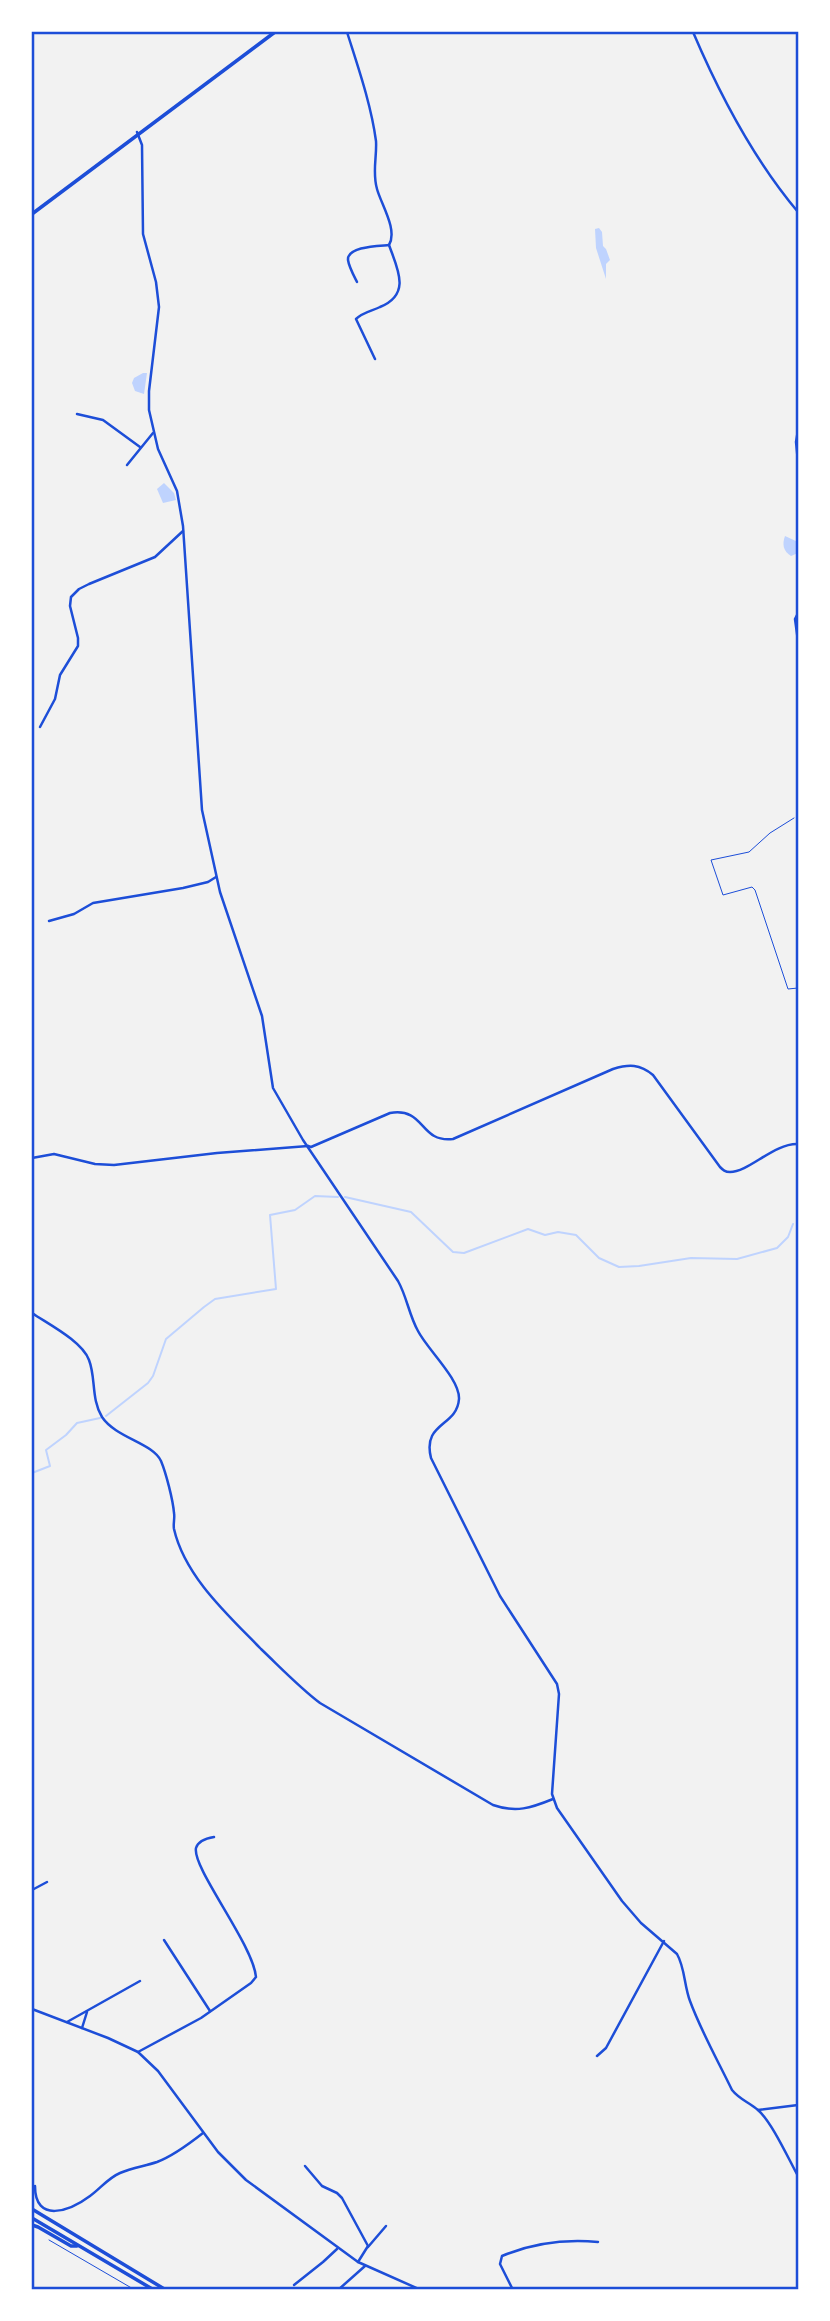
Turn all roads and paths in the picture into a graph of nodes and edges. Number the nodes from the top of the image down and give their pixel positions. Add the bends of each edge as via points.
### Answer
1 (275, 32) edge
2 (347, 32) edge
3 (693, 32) edge
4 (137, 132) junction
5 (799, 212) edge
6 (32, 214) edge
7 (389, 245) junction
8 (357, 282) dead end
9 (375, 359) dead end
10 (77, 414) dead end
11 (799, 430) edge
12 (153, 433) junction
13 (140, 447) junction
14 (799, 462) edge
15 (127, 465) dead end
16 (183, 531) junction
17 (799, 613) edge
18 (799, 641) edge
19 (40, 727) dead end
20 (799, 801) edge
21 (798, 816) edge
22 (216, 877) junction
23 (50, 921) dead end
24 (799, 988) edge
25 (799, 1144) edge
26 (308, 1146) junction
27 (32, 1158) edge
28 (32, 1313) edge
29 (553, 1799) junction
30 (214, 1837) dead end
31 (47, 1882) dead end
32 (32, 1889) edge
33 (164, 1940) dead end
34 (664, 1941) junction
35 (140, 1981) dead end
36 (32, 2009) edge
37 (211, 2011) junction
38 (87, 2012) junction
39 (67, 2022) junction
40 (82, 2028) junction
41 (138, 2052) junction
42 (597, 2056) dead end
43 (799, 2105) edge
44 (758, 2110) junction
45 (203, 2133) junction
46 (305, 2166) dead end
47 (799, 2176) edge
48 (35, 2186) dead end
49 (32, 2209) edge
50 (32, 2218) edge
51 (32, 2225) edge
52 (386, 2226) dead end
53 (46, 2238) dead end
54 (598, 2242) dead end
55 (78, 2246) junction
56 (368, 2247) junction
57 (337, 2249) junction
58 (358, 2262) junction
59 (365, 2266) junction
60 (294, 2285) dead end
61 (135, 2290) edge
62 (154, 2290) edge
63 (166, 2290) edge
64 (338, 2290) edge
65 (421, 2290) edge
66 (513, 2290) edge

1 - 4 main road
2 - 7 street via 375,139 373,170 393,239
3 - 5 street via 747,136
4 - 6 main road
4 - 12 street via 142,145 143,234 159,296 149,391
7 - 8 street via 352,251 348,261
7 - 9 street via 401,278 399,288 385,304 356,319
10 - 13 street via 103,420
11 - 14 street
12 - 13 street
12 - 16 street via 177,491
13 - 15 street
16 - 19 street via 155,557 89,584 72,597 78,646 60,675 55,699
16 - 22 street via 202,810
17 - 18 street via 795,619
20 - 21 street
21 - 24 path via 749,852 711,860 723,895 755,890 788,989
22 - 23 street via 183,888 93,903
22 - 26 street via 262,1016 273,1088
25 - 26 street via 783,1146 736,1171 725,1171 653,1075 630,1065 453,1139 436,1138 409,1112 398,1112
26 - 27 street via 114,1165 54,1154
26 - 29 street via 398,1281 417,1329 458,1391 458,1405 432,1434 429,1451 500,1596 557,1685
28 - 29 street via 84,1351 96,1404 106,1421 161,1462 174,1528 201,1585 303,1689 493,1805 527,1809
29 - 34 street via 622,1901
30 - 37 street via 201,1841 197,1853 251,1956 256,1977
31 - 32 street
33 - 37 street
34 - 42 street via 606,2048
34 - 44 street via 681,1961 693,2009 732,2090
35 - 38 street
36 - 39 street
37 - 41 street
38 - 39 street
38 - 40 street
39 - 40 street
40 - 41 street
41 - 45 street via 158,2071
43 - 44 street
44 - 47 street
45 - 48 street via 165,2159 120,2173 89,2197 60,2210 49,2212 36,2201
45 - 57 street via 246,2180
46 - 56 street via 322,2186 342,2198
49 - 63 main road
50 - 55 main road
51 - 55 main road
52 - 56 street
53 - 61 path
54 - 66 street via 548,2243 502,2256 500,2264
55 - 62 main road
56 - 58 street
57 - 58 street
57 - 60 street
58 - 59 street
59 - 64 street
59 - 65 street

